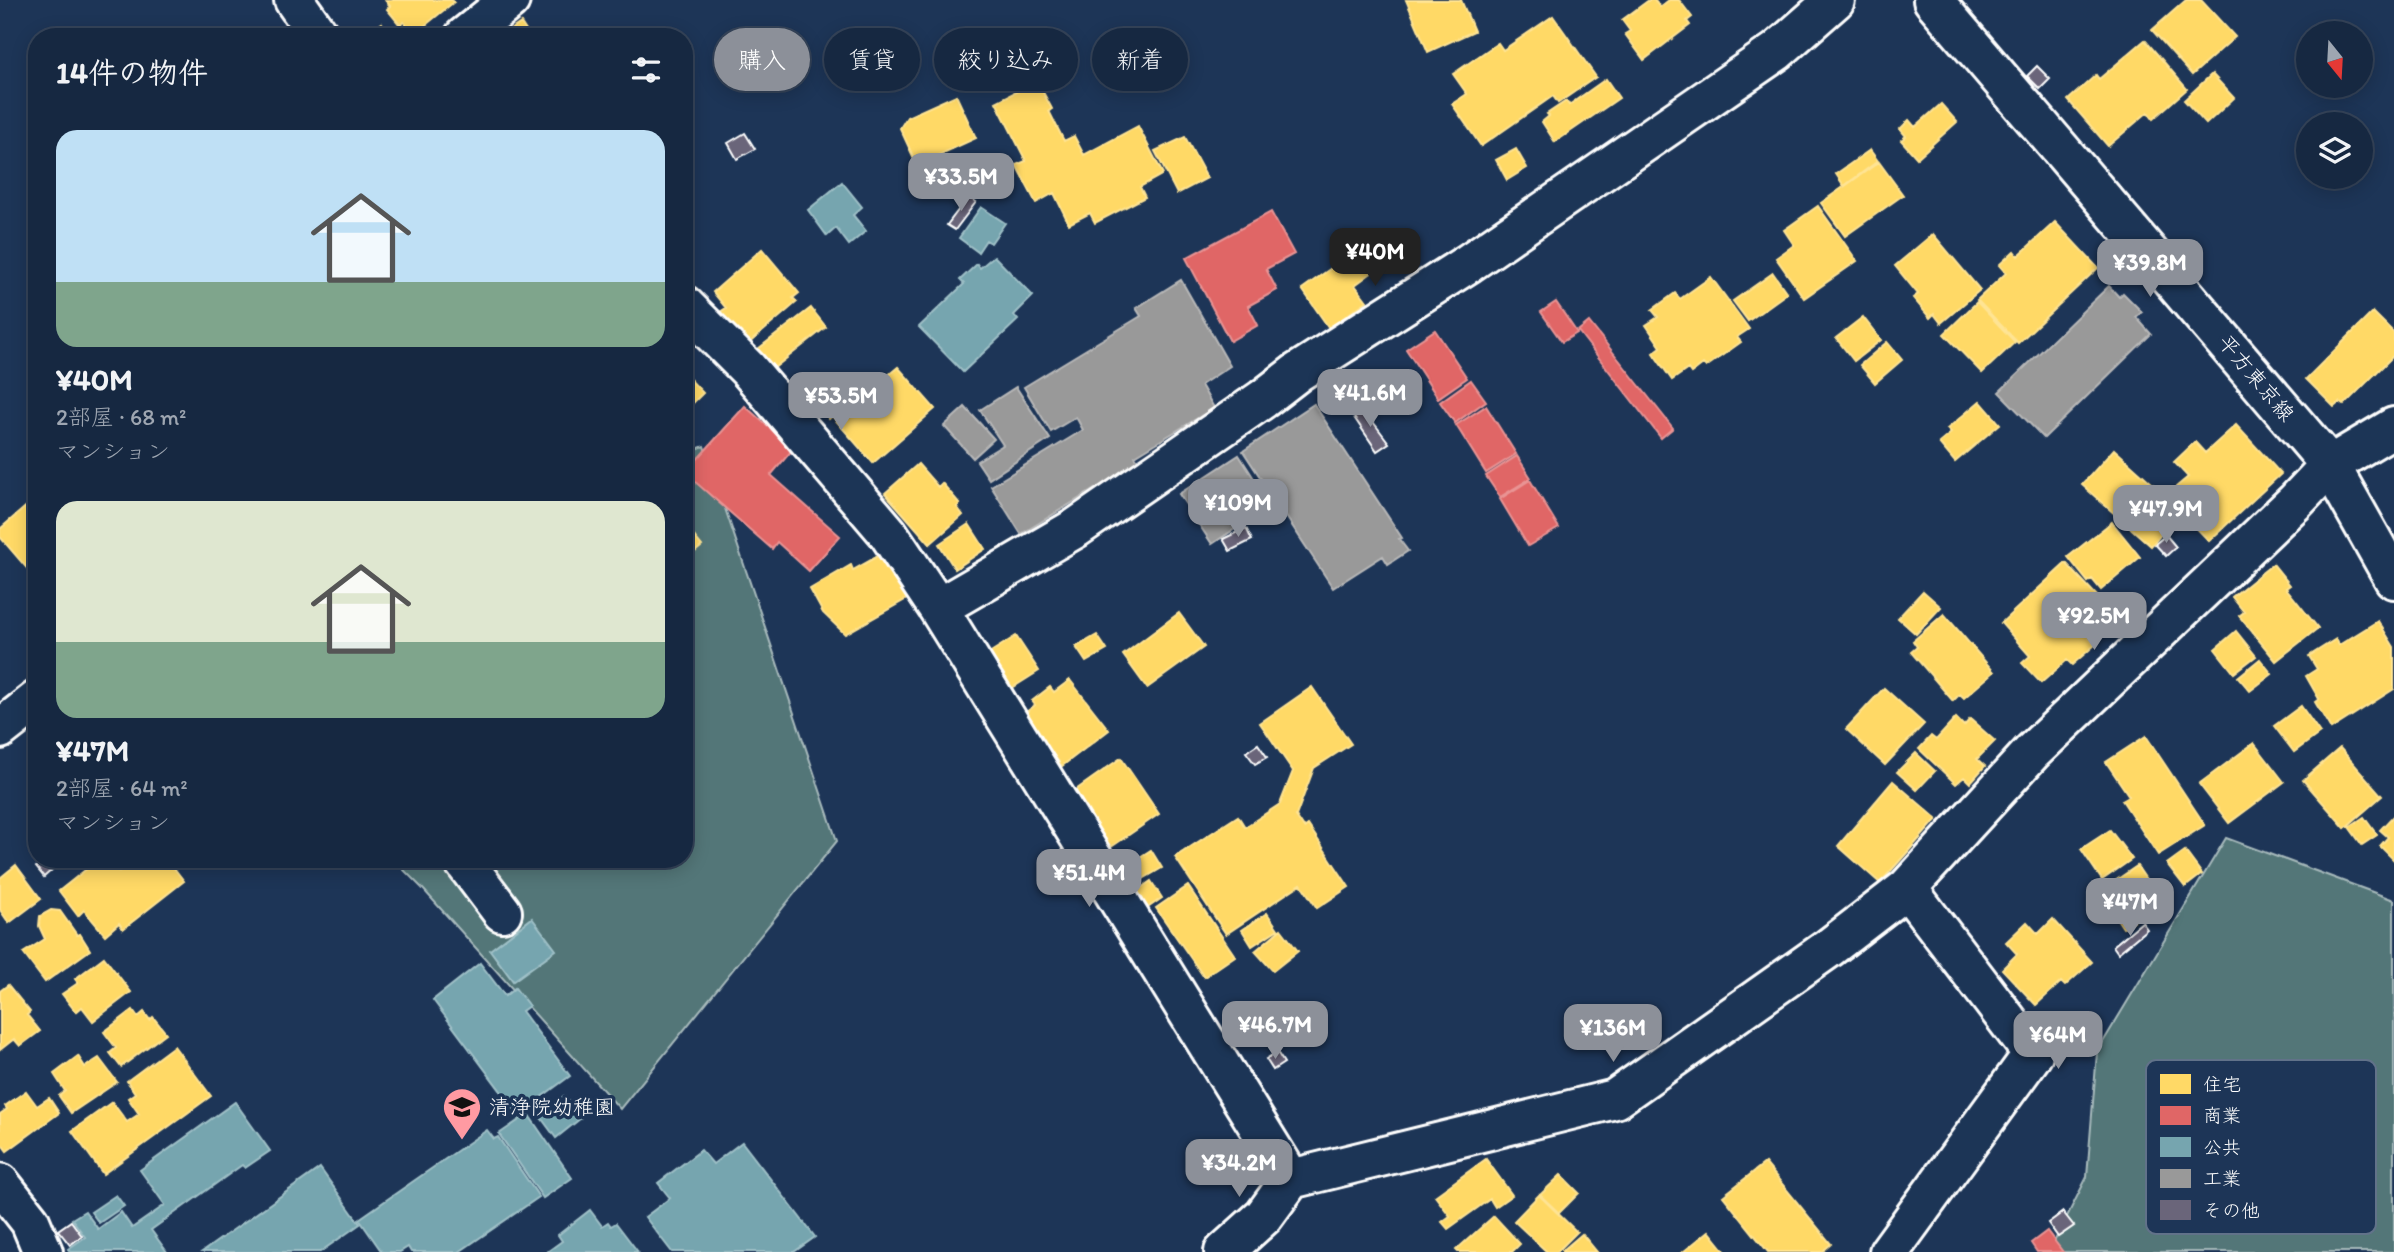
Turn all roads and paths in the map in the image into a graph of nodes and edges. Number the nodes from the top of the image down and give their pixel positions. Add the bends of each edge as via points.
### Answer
1 (294, 0) edge
2 (510, 0) edge
3 (1835, 0) edge
4 (1933, 0) edge
5 (314, 28) edge
6 (475, 28) edge
7 (693, 314) edge
8 (2394, 427) edge
9 (2330, 464) junction
10 (2394, 579) edge
11 (938, 608) junction
12 (28, 707) edge
13 (0, 729) edge
14 (469, 868) edge
15 (1907, 888) junction
16 (502, 912) dead end
17 (1291, 1179) junction
18 (0, 1183) edge
19 (43, 1252) edge
20 (1224, 1252) edge
21 (1889, 1252) edge

1 - 5 street
2 - 6 street
3 - 11 street via 1777,51 1469,263 1298,372 1076,528
4 - 9 street, 平方東京線
7 - 11 street via 748,369 888,533
8 - 9 street
9 - 10 street, 平方東京線
9 - 15 street via 2032,752
11 - 17 street
12 - 13 street
14 - 16 street
15 - 17 street via 1615,1099
15 - 21 street via 2033,1054
17 - 20 street via 1264,1216
18 - 19 street via 30,1221

